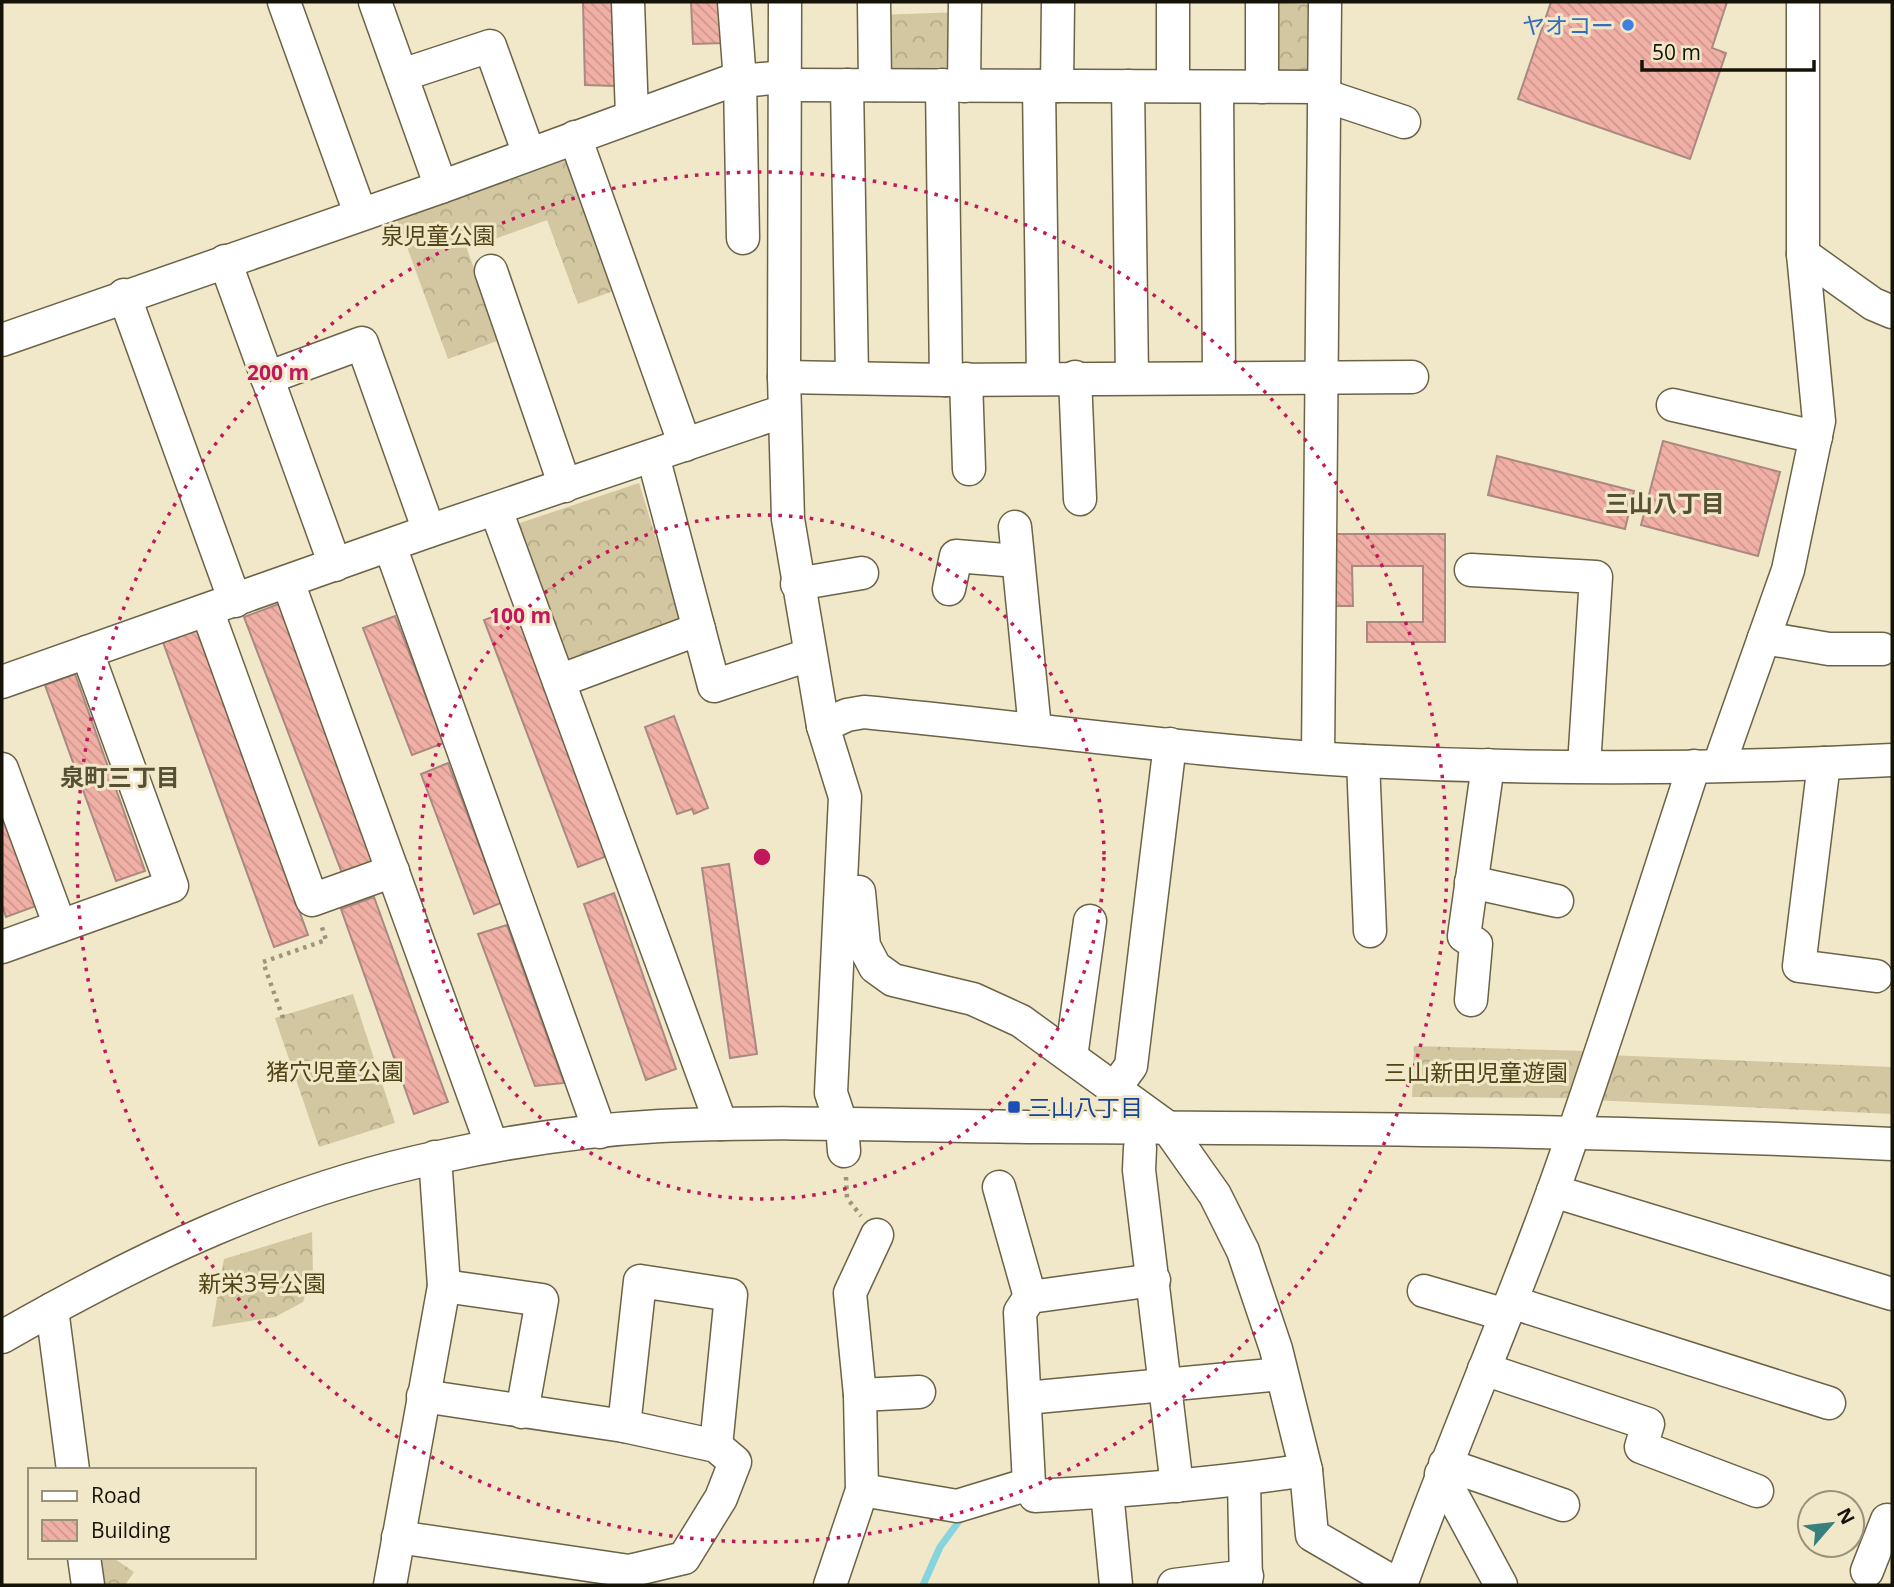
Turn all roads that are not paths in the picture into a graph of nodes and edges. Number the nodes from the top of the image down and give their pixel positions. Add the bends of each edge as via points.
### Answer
1 (284, 2) edge
2 (375, 2) edge
3 (628, 2) edge
4 (734, 2) edge
5 (785, 2) edge
6 (874, 2) edge
7 (965, 2) edge
8 (1058, 2) edge
9 (1173, 2) edge
10 (1262, 2) edge
11 (1325, 2) edge
12 (1803, 2) edge
13 (402, 75) junction
14 (740, 81) junction
15 (785, 81) junction
16 (861, 85) junction
17 (953, 85) junction
18 (1048, 86) junction
19 (1128, 86) junction
20 (1173, 86) junction
21 (1217, 87) junction
22 (1262, 87) junction
23 (1324, 91) junction
24 (632, 116) junction
25 (1404, 122) dead end
26 (575, 137) junction
27 (529, 154) junction
28 (440, 187) junction
29 (360, 213) junction
30 (743, 238) dead end
31 (1803, 254) junction
32 (225, 261) junction
33 (491, 271) dead end
34 (124, 295) junction
35 (1892, 313) edge
36 (2, 340) edge
37 (784, 377) junction
38 (852, 377) junction
39 (1043, 377) junction
40 (1075, 377) junction
41 (1132, 377) junction
42 (1219, 377) junction
43 (1320, 377) junction
44 (1412, 377) dead end
45 (267, 378) junction
46 (956, 379) junction
47 (1673, 405) dead end
48 (785, 411) junction
49 (1816, 437) junction
50 (685, 445) junction
51 (653, 456) junction
52 (970, 469) dead end
53 (565, 486) junction
54 (1080, 499) dead end
55 (496, 510) junction
56 (1015, 527) dead end
57 (429, 531) junction
58 (390, 546) junction
59 (1017, 561) junction
60 (335, 565) junction
61 (1471, 570) dead end
62 (862, 573) dead end
63 (288, 582) junction
64 (797, 584) junction
65 (949, 589) dead end
66 (221, 606) junction
67 (699, 628) junction
68 (1764, 638) junction
69 (1882, 649) dead end
70 (87, 652) junction
71 (809, 655) junction
72 (559, 681) junction
73 (2, 682) edge
74 (823, 726) junction
75 (1035, 729) junction
76 (1170, 744) junction
77 (1318, 757) junction
78 (1892, 760) edge
79 (1363, 761) junction
80 (1824, 763) junction
81 (1488, 765) junction
82 (1707, 765) junction
83 (1584, 766) junction
84 (2, 769) edge
85 (845, 823) junction
86 (393, 871) junction
87 (1471, 882) junction
88 (1557, 901) dead end
89 (1090, 921) dead end
90 (60, 926) junction
91 (1370, 931) dead end
92 (2, 947) edge
93 (1876, 976) dead end
94 (1471, 1000) dead end
95 (1072, 1057) junction
96 (1114, 1089) junction
97 (722, 1124) junction
98 (1167, 1128) junction
99 (600, 1132) junction
100 (1573, 1133) junction
101 (843, 1139) junction
102 (1892, 1144) edge
103 (492, 1146) junction
104 (1140, 1148) dead end
105 (435, 1157) junction
106 (999, 1187) dead end
107 (1553, 1191) junction
108 (877, 1235) road end
109 (1154, 1280) junction
110 (444, 1286) junction
111 (1424, 1291) dead end
112 (1892, 1294) edge
113 (1030, 1297) junction
114 (1509, 1308) junction
115 (52, 1309) junction
116 (2, 1337) edge
117 (1484, 1369) junction
118 (1281, 1374) junction
119 (1166, 1383) junction
120 (919, 1392) dead end
121 (860, 1395) junction
122 (423, 1396) junction
123 (1026, 1398) junction
124 (1829, 1403) dead end
125 (522, 1412) junction
126 (624, 1426) junction
127 (716, 1446) junction
128 (73, 1468) edge
129 (1443, 1469) junction
130 (1306, 1470) junction
131 (1244, 1479) junction
132 (1029, 1484) junction
133 (1177, 1486) junction
134 (862, 1490) junction
135 (1757, 1491) dead end
136 (1107, 1492) junction
137 (1563, 1505) dead end
138 (1892, 1521) edge
139 (398, 1537) junction
140 (84, 1559) edge
141 (1867, 1571) dead end
142 (1247, 1581) edge
143 (88, 1585) edge
144 (390, 1585) edge
145 (830, 1585) edge
146 (1116, 1585) edge
147 (1174, 1585) edge
148 (1399, 1585) edge
149 (1502, 1585) edge

1 - 29 street
2 - 13 street
3 - 24 street
4 - 14 street
5 - 15 street
6 - 16 street
7 - 17 street
8 - 18 street
9 - 20 street
10 - 22 street
11 - 23 street
12 - 31 street
13 - 27 street via 490,46
13 - 28 street
14 - 15 street
14 - 24 street
14 - 30 street
15 - 16 street
15 - 37 street
16 - 17 street
16 - 38 street
17 - 18 street
17 - 46 street
18 - 19 street
18 - 39 street
19 - 20 street
19 - 41 street
20 - 21 street
21 - 22 street
21 - 42 street
22 - 23 street
23 - 25 street
23 - 43 street
24 - 26 street
26 - 27 street
26 - 50 street
27 - 28 street
28 - 29 street
29 - 32 street
31 - 35 street
31 - 49 street via 1819,421
32 - 34 street
32 - 45 street
33 - 53 street
34 - 36 street
34 - 66 street
37 - 38 street
37 - 48 street
38 - 46 street
39 - 40 street
39 - 46 street
40 - 41 street
40 - 54 street
41 - 42 street
42 - 43 street
43 - 44 street
43 - 77 street
45 - 57 street via 362,343
45 - 60 street
46 - 52 street
47 - 49 street
48 - 50 street
48 - 64 street via 788,519
49 - 68 street via 1788,570
50 - 51 street
51 - 53 street
51 - 67 street
53 - 55 street
55 - 57 street
55 - 72 street
56 - 59 street
57 - 58 street
58 - 60 street
58 - 99 street
59 - 65 street via 956,556
59 - 75 street
60 - 63 street
61 - 83 street via 1597,577
62 - 64 street
63 - 66 street
63 - 86 street
64 - 71 street
66 - 70 street
66 - 86 street via 313,900
67 - 71 street via 714,686
67 - 72 street
68 - 69 street via 1829,649
68 - 82 street
70 - 73 street
70 - 90 street via 172,886
71 - 74 street
72 - 97 street
74 - 75 street via 864,712
74 - 85 street via 845,797
75 - 76 street
76 - 77 street
76 - 96 street via 1131,1066
77 - 79 street
78 - 80 street
79 - 81 street
79 - 91 street
80 - 82 street
80 - 93 street via 1799,966
81 - 83 street
81 - 87 street
82 - 83 street
82 - 100 street
84 - 90 street
85 - 95 street via 858,855 864,946 875,967 893,980 973,999 1021,1021
85 - 101 street via 831,1093
86 - 103 street
87 - 88 street
87 - 94 street via 1464,936 1476,944
89 - 95 street
90 - 92 street
95 - 96 street
96 - 98 street
97 - 99 street
97 - 101 street
98 - 100 street
98 - 101 street
98 - 118 street via 1215,1195 1243,1251
99 - 103 street
100 - 102 street
100 - 107 street
103 - 105 street
104 - 109 street
105 - 110 street
105 - 115 street via 251,1211 181,1241
106 - 113 street
107 - 112 street
107 - 114 street
108 - 121 street via 850,1293
109 - 113 street
109 - 119 street
110 - 122 street
110 - 125 street via 542,1300
111 - 114 street
113 - 123 street via 1020,1312
114 - 117 street
114 - 124 street
115 - 116 street
115 - 128 street
117 - 129 street
117 - 135 street via 1648,1424 1641,1447
118 - 119 street
118 - 130 street
119 - 123 street
119 - 133 street
120 - 121 street
121 - 134 street
122 - 125 street
122 - 139 street
123 - 132 street
125 - 126 street
126 - 127 street
126 - 127 street via 640,1281 731,1295
127 - 139 street via 735,1462 721,1498 684,1558 629,1571
129 - 137 street
129 - 148 street
129 - 149 street
130 - 131 street
130 - 148 street via 1312,1535
131 - 133 street
131 - 142 street
132 - 134 street via 957,1506
132 - 136 street via 1035,1496
133 - 136 street
134 - 145 street
136 - 146 street
138 - 141 street via 1887,1520
139 - 144 street
140 - 143 street
142 - 147 street

